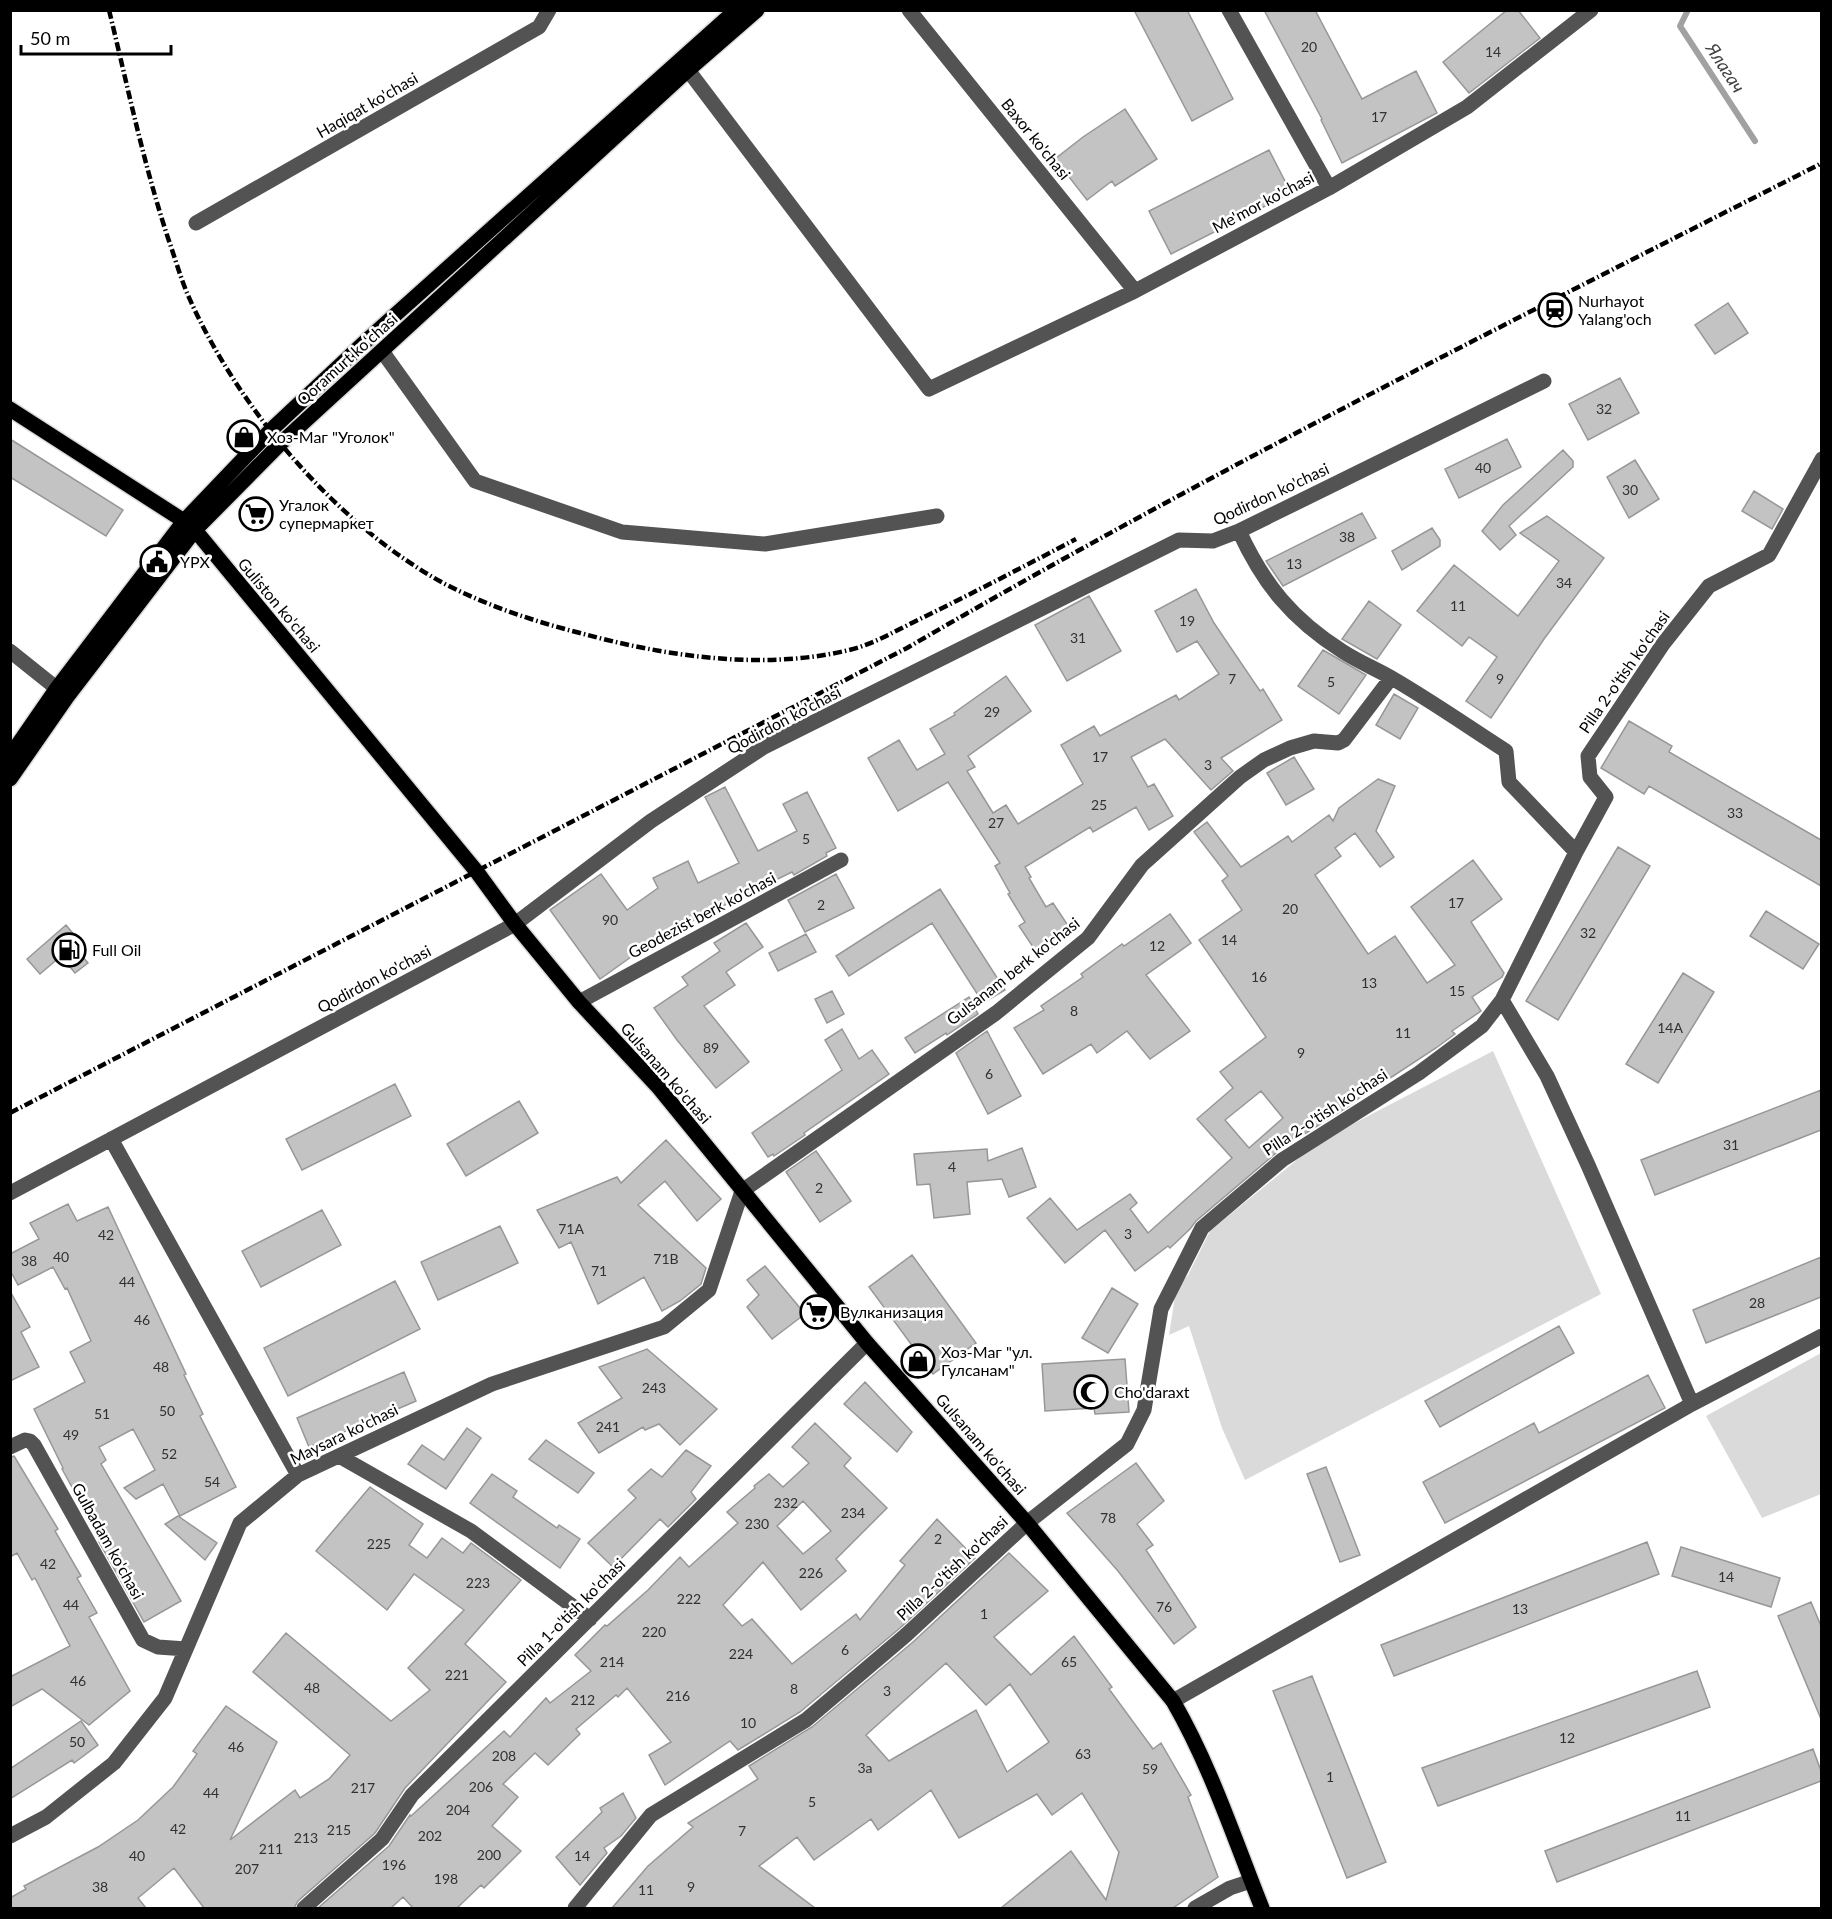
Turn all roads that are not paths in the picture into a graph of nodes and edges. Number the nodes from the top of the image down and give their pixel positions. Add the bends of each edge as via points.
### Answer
1 (549, 10) edge
2 (736, 10) edge
3 (757, 10) edge
4 (909, 10) edge
5 (1228, 10) edge
6 (1591, 10) edge
7 (688, 70) junction
8 (1329, 188) junction
9 (196, 223) dead end
10 (1135, 291) junction
11 (382, 351) junction
12 (1544, 381) dead end
13 (10, 409) edge
14 (1821, 459) edge
15 (937, 516) dead end
16 (189, 526) junction
17 (1239, 531) junction
18 (10, 651) edge
19 (1391, 678) junction
20 (62, 693) junction
21 (10, 756) edge
22 (10, 779) edge
23 (1576, 852) junction
24 (841, 860) dead end
25 (477, 872) joint
26 (515, 924) junction
27 (1502, 1000) junction
28 (579, 1002) junction
29 (111, 1139) junction
30 (742, 1191) junction
31 (10, 1193) edge
32 (1821, 1336) edge
33 (867, 1343) junction
34 (1692, 1404) junction
35 (10, 1448) edge
36 (339, 1456) junction
37 (298, 1475) junction
38 (1027, 1523) junction
39 (590, 1619) junction
40 (186, 1649) junction
41 (1173, 1701) junction
42 (10, 1836) edge
43 (1251, 1881) junction
44 (304, 1908) edge
45 (575, 1908) edge
46 (1195, 1908) edge
47 (1262, 1908) edge

1 - 9 street, Haqiqat ko'chasi via 539,27
2 - 16 main road, Qoramurt koʻchasi via 271,430
3 - 7 main road, Qoramurt koʻchasi
4 - 10 street, Baxor ko'chasi
5 - 8 street
6 - 8 street, Me'mor ko'chasi via 1467,107
7 - 10 street, Me'mor ko'chasi via 929,389
7 - 11 main road, Qoramurt koʻchasi
8 - 10 street, Me'mor ko'chasi
11 - 15 street via 475,481 622,532 765,544
11 - 16 main road, Qoramurt koʻchasi
12 - 17 street, Qodirdon ko'chasi
13 - 16 main road, Guliston ko'chasi
14 - 23 street, Pilla 2-o'tish ko'chasi via 1768,555 1708,586 1663,644 1588,756 1590,777 1606,796
16 - 20 main road, Qoramurt koʻchasi
16 - 25 main road, Guliston ko'chasi
17 - 19 street via 1260,574 1292,611 1343,652
17 - 26 street, Qodirdon ko'chasi via 1213,541 1179,540 764,747 651,820
18 - 20 street
19 - 23 street via 1506,751 1509,782
19 - 30 street, Gulsanam berk ko'chasi via 1344,740 1314,741 1290,748 1240,777 1142,865 1088,938 996,1013
20 - 21 main road, Qoramurt koʻchasi
20 - 22 main road, Qoramurt koʻchasi
23 - 27 street, Pilla 2-o'tish ko'chasi
24 - 28 street, Geodezist berk ko'chasi
25 - 26 main road, Gulsanam ko'chasi
26 - 28 main road, Gulsanam ko'chasi
26 - 29 street, Qodirdon ko'chasi
27 - 34 street via 1552,1086
27 - 38 street, Pilla 2-o'tish ko'chasi via 1482,1026 1419,1073 1282,1160 1202,1228 1161,1309 1144,1410 1127,1444
28 - 30 main road, Gulsanam ko'chasi via 659,1088
29 - 31 street, Qodirdon ko'chasi
29 - 37 street
30 - 33 main road, Gulsanam ko'chasi
30 - 36 street, Maysara ko'chasi via 710,1290 664,1327 492,1384
32 - 34 street
33 - 38 main road, Gulsanam ko'chasi
33 - 39 street, Pilla 1-o'tish ko'chasi
34 - 41 street
35 - 40 street, Gulbadam ko'chasi via 25,1440 34,1445 142,1640 158,1647
36 - 37 street, Maysara ko'chasi
36 - 39 street via 471,1531
37 - 40 street, Maysara ko'chasi via 240,1523
38 - 41 main road, Gulsanam ko'chasi
38 - 45 street, Pilla 2-o'tish ko'chasi via 906,1635 806,1720 651,1815
39 - 44 street, Pilla 1-o'tish ko'chasi via 412,1795 382,1839
40 - 42 street, Maysara ko'chasi via 165,1698 114,1763 46,1816
41 - 43 main road, Gulsanam ko'chasi via 1206,1765
43 - 46 street
43 - 47 main road, Gulsanam ko'chasi

